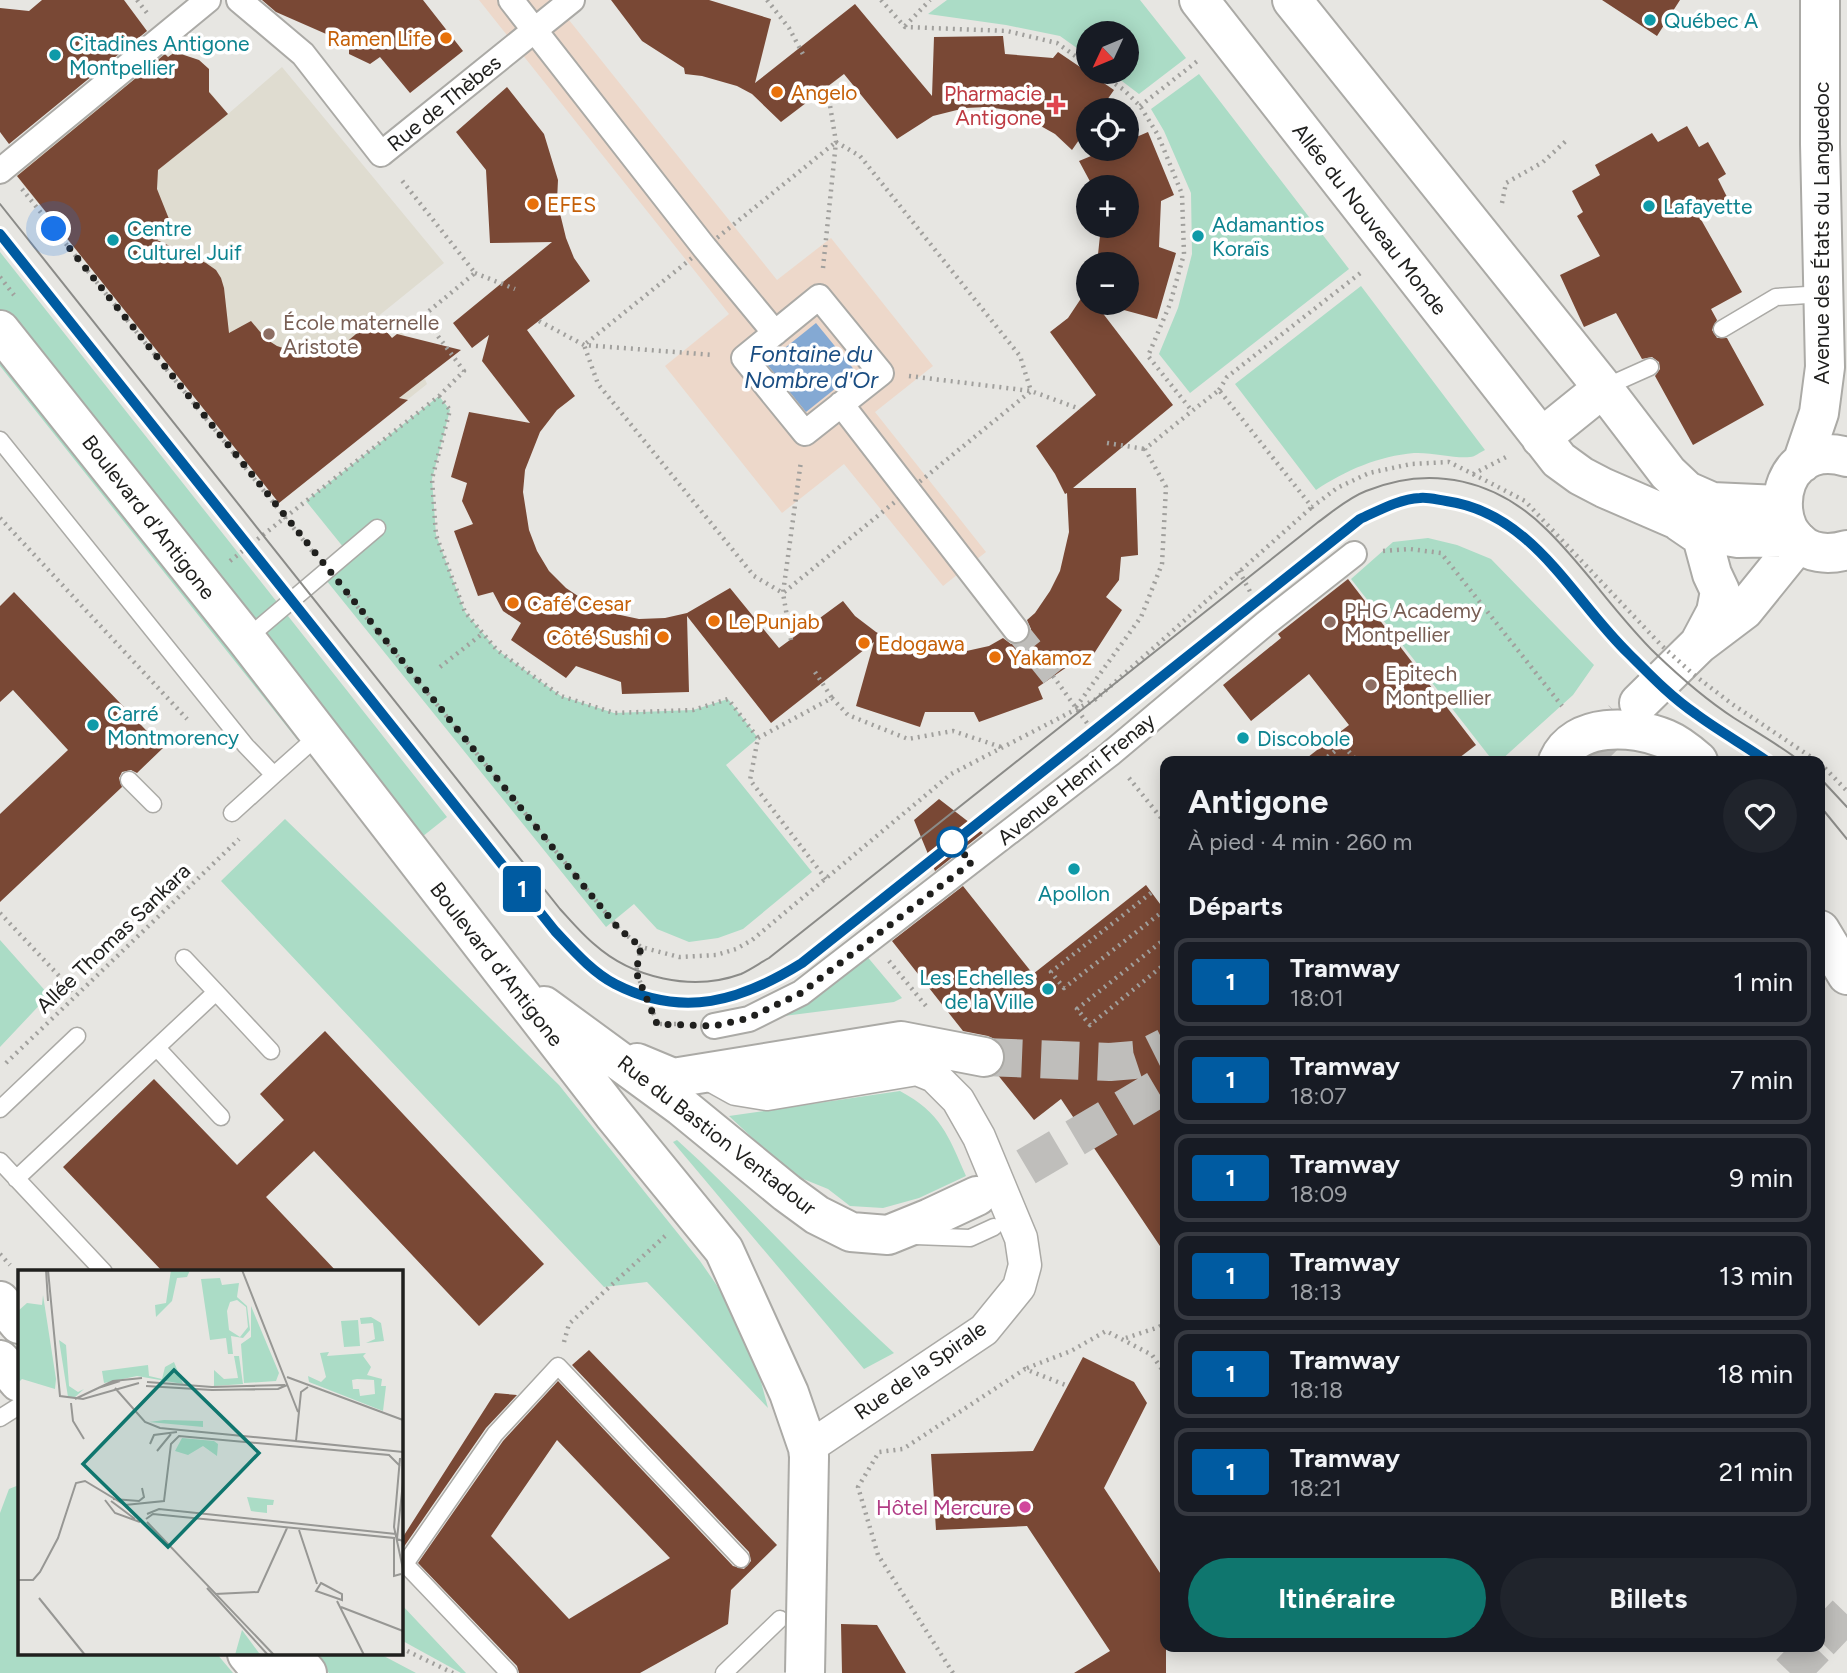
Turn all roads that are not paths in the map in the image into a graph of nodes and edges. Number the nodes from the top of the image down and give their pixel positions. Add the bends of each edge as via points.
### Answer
1 (208, 0) edge
2 (239, 0) edge
3 (511, 0) edge
4 (572, 0) edge
5 (1199, 0) edge
6 (1292, 0) edge
7 (1820, 0) edge
8 (535, 30) junction
9 (2, 169) edge
10 (1823, 294) junction
11 (1722, 329) dead end
12 (0, 330) edge
13 (775, 333) junction
14 (1650, 367) dead end
15 (1603, 388) junction
16 (841, 404) junction
17 (1541, 438) junction
18 (0, 440) edge
19 (1847, 457) edge
20 (1802, 463) junction
21 (1674, 517) junction
22 (377, 528) dead end
23 (1791, 528) junction
24 (1354, 554) road end
25 (1844, 554) edge
26 (1016, 630) tunnel mouth
27 (246, 639) junction
28 (1699, 644) junction
29 (1639, 703) tunnel mouth
30 (320, 734) junction
31 (1560, 756) edge
32 (1690, 756) edge
33 (274, 775) junction
34 (129, 780) dead end
35 (153, 804) dead end
36 (232, 813) dead end
37 (1825, 938) edge
38 (184, 958) dead end
39 (1847, 975) edge
40 (510, 982) junction
41 (216, 992) junction
42 (714, 1026) road end
43 (77, 1036) dead end
44 (157, 1048) junction
45 (271, 1051) dead end
46 (609, 1051) junction
47 (984, 1057) tunnel mouth
48 (709, 1074) junction
49 (0, 1109) edge
50 (221, 1117) dead end
51 (0, 1161) edge
52 (16, 1179) junction
53 (985, 1211) tunnel mouth
54 (102, 1270) edge
55 (0, 1301) edge
56 (18, 1323) edge
57 (0, 1360) edge
58 (18, 1381) edge
59 (18, 1407) edge
60 (0, 1418) edge
61 (808, 1453) junction
62 (741, 1559) dead end
63 (403, 1563) edge
64 (780, 1619) dead end
65 (249, 1656) edge
66 (293, 1656) edge
67 (264, 1673) edge
68 (307, 1673) edge
69 (509, 1673) edge
70 (724, 1673) edge
71 (805, 1673) edge

1 - 9 street
2 - 8 street, Rue de Thèbes via 303,54 381,154
3 - 8 street
4 - 8 street, Rue de Thèbes
5 - 17 street, Allée du Nouveau Monde
6 - 15 street
7 - 10 street, Avenue des États du Languedoc
8 - 13 street
10 - 11 lane via 1776,297
10 - 20 street, Avenue des États du Languedoc via 1825,367 1819,413
12 - 27 street, Boulevard d'Antigone
13 - 16 street via 744,358 805,433
13 - 16 street via 820,297 881,373
14 - 15 lane
15 - 17 street
15 - 23 street via 1687,491
16 - 26 street
17 - 21 street, Allée du Nouveau Monde via 1559,460 1581,476
18 - 33 lane
19 - 20 street via 1830,454
20 - 23 street, Avenue des États du Languedoc via 1787,481
21 - 23 street, Allée du Nouveau Monde via 1708,533 1738,538
21 - 28 street via 1702,537 1720,590 1716,611
22 - 27 lane
23 - 25 street via 1811,549
23 - 28 street via 1744,610
24 - 42 street, Avenue Henri Frenay via 1110,754 801,993 749,1018
27 - 30 street, Boulevard d'Antigone
28 - 29 street
30 - 33 lane
30 - 40 street, Boulevard d'Antigone
31 - 32 street via 1582,735 1597,730 1641,732 1666,740
33 - 36 lane
34 - 35 lane
37 - 39 street
38 - 41 lane
40 - 46 street, Rue du Bastion Ventadour
40 - 61 street, Boulevard d'Antigone via 724,1250 789,1393
41 - 44 lane
41 - 45 lane
43 - 49 lane
44 - 50 lane
44 - 52 lane
46 - 48 street via 673,1078
46 - 53 street, Rue du Bastion Ventadour via 817,1215 851,1232 888,1235 930,1218
47 - 48 street via 901,1041
48 - 61 street, Rue de la Spirale via 736,1089 767,1094 918,1069 934,1076 958,1100 979,1137 1021,1238 1025,1265 1019,1287 984,1330
51 - 52 lane
52 - 54 lane
55 - 56 street
57 - 58 street
59 - 60 lane
61 - 71 street, Boulevard d'Antigone, bridge
62 - 63 lane via 558,1366 495,1434
63 - 69 lane
64 - 70 lane
65 - 67 street
66 - 68 street

